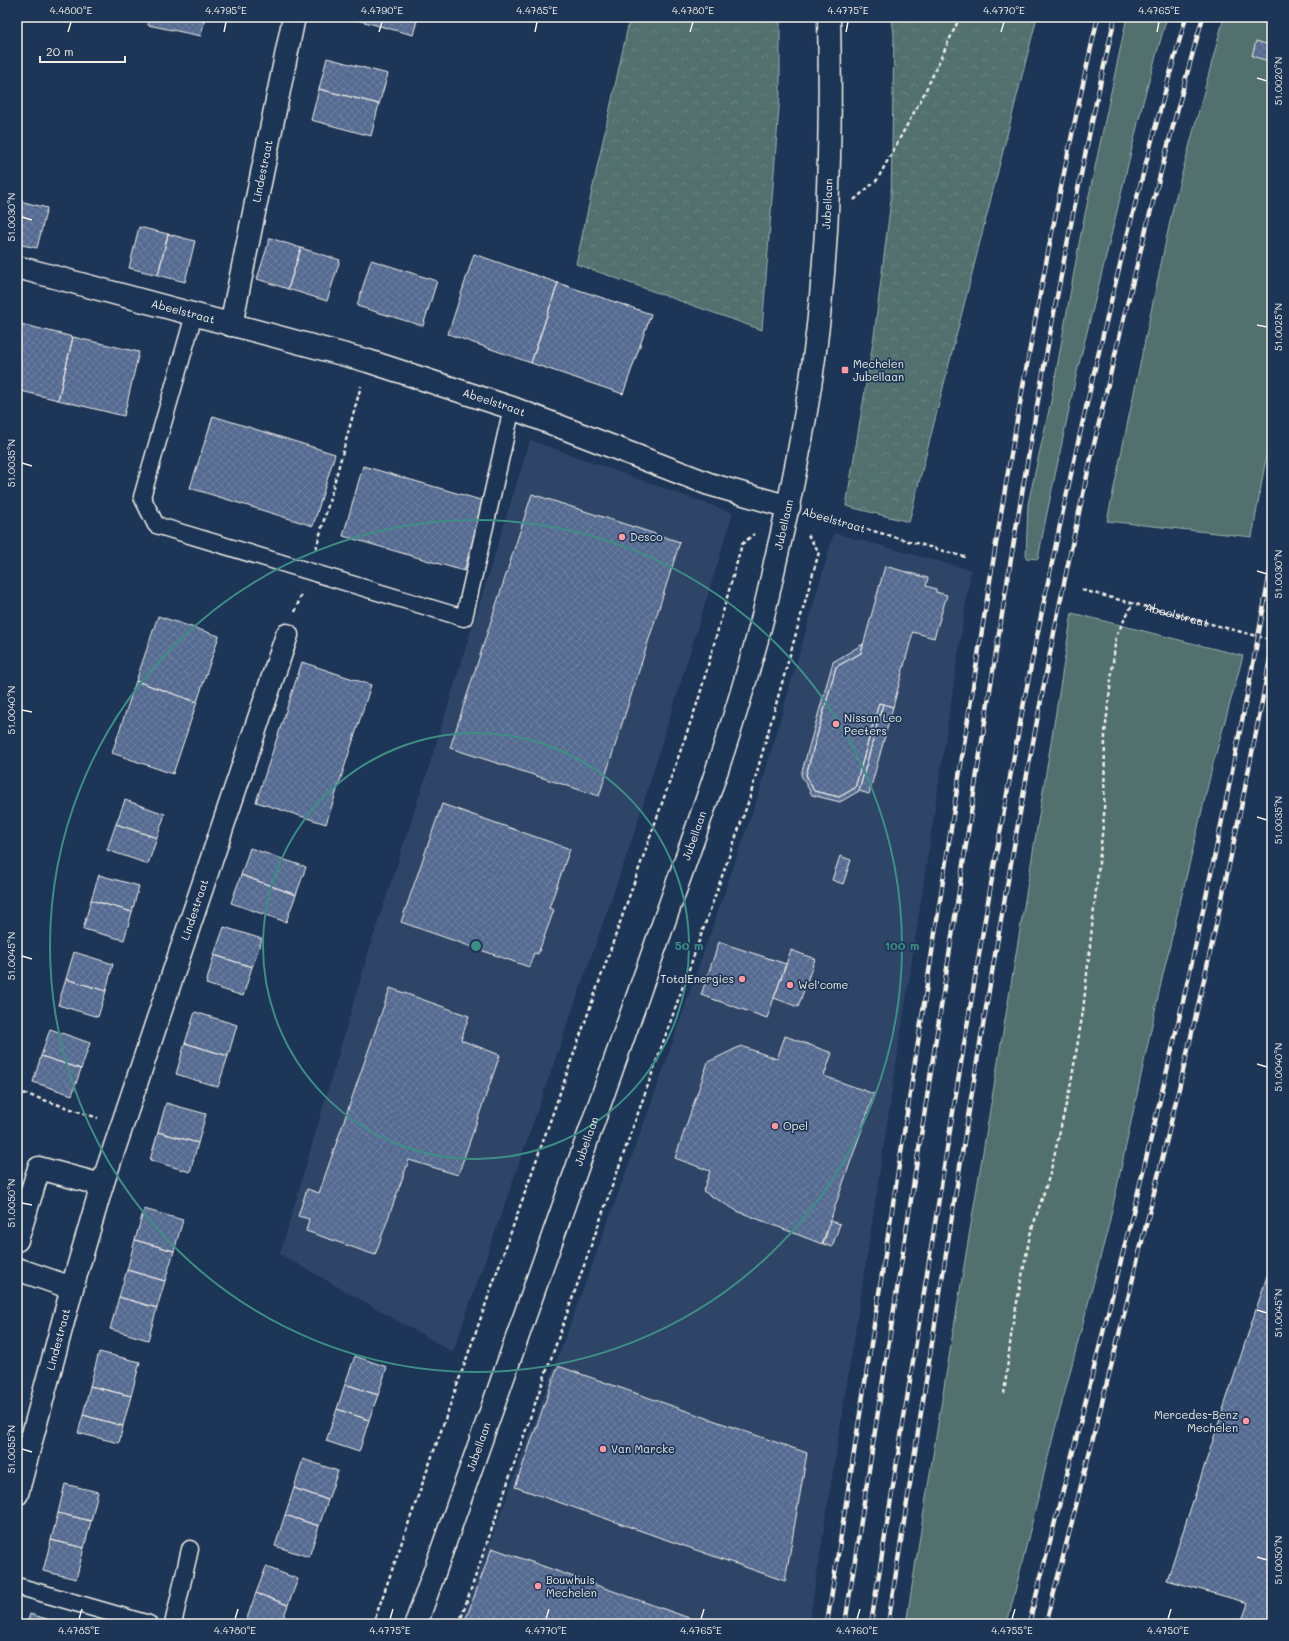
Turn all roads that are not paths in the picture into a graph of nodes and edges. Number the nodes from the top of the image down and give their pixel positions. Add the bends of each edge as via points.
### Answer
1 (294, 17) edge
2 (829, 17) edge
3 (17, 267) edge
4 (194, 316) junction
5 (230, 325) junction
6 (512, 408) junction
7 (789, 507) junction
8 (287, 635) road end
9 (102, 1185) junction
10 (17, 1240) edge
11 (17, 1269) edge
12 (72, 1288) junction
13 (17, 1494) edge
14 (190, 1549) dead end
15 (17, 1586) edge
16 (149, 1624) edge
17 (173, 1624) edge
18 (416, 1624) edge

1 - 5 street, Lindestraat
2 - 7 street, Jubellaan via 828,193 821,297 809,394
3 - 4 street, Abeelstraat
4 - 5 street, Abeelstraat
4 - 6 lane via 142,497 156,525 464,618
5 - 6 street, Abeelstraat via 368,361
6 - 7 street, Abeelstraat via 683,475
7 - 18 street, Jubellaan via 752,658 726,744
8 - 9 street, Lindestraat
9 - 10 street via 39,1168
9 - 12 street, Lindestraat
11 - 12 street
12 - 13 street, Lindestraat
14 - 17 lane
15 - 16 lane

